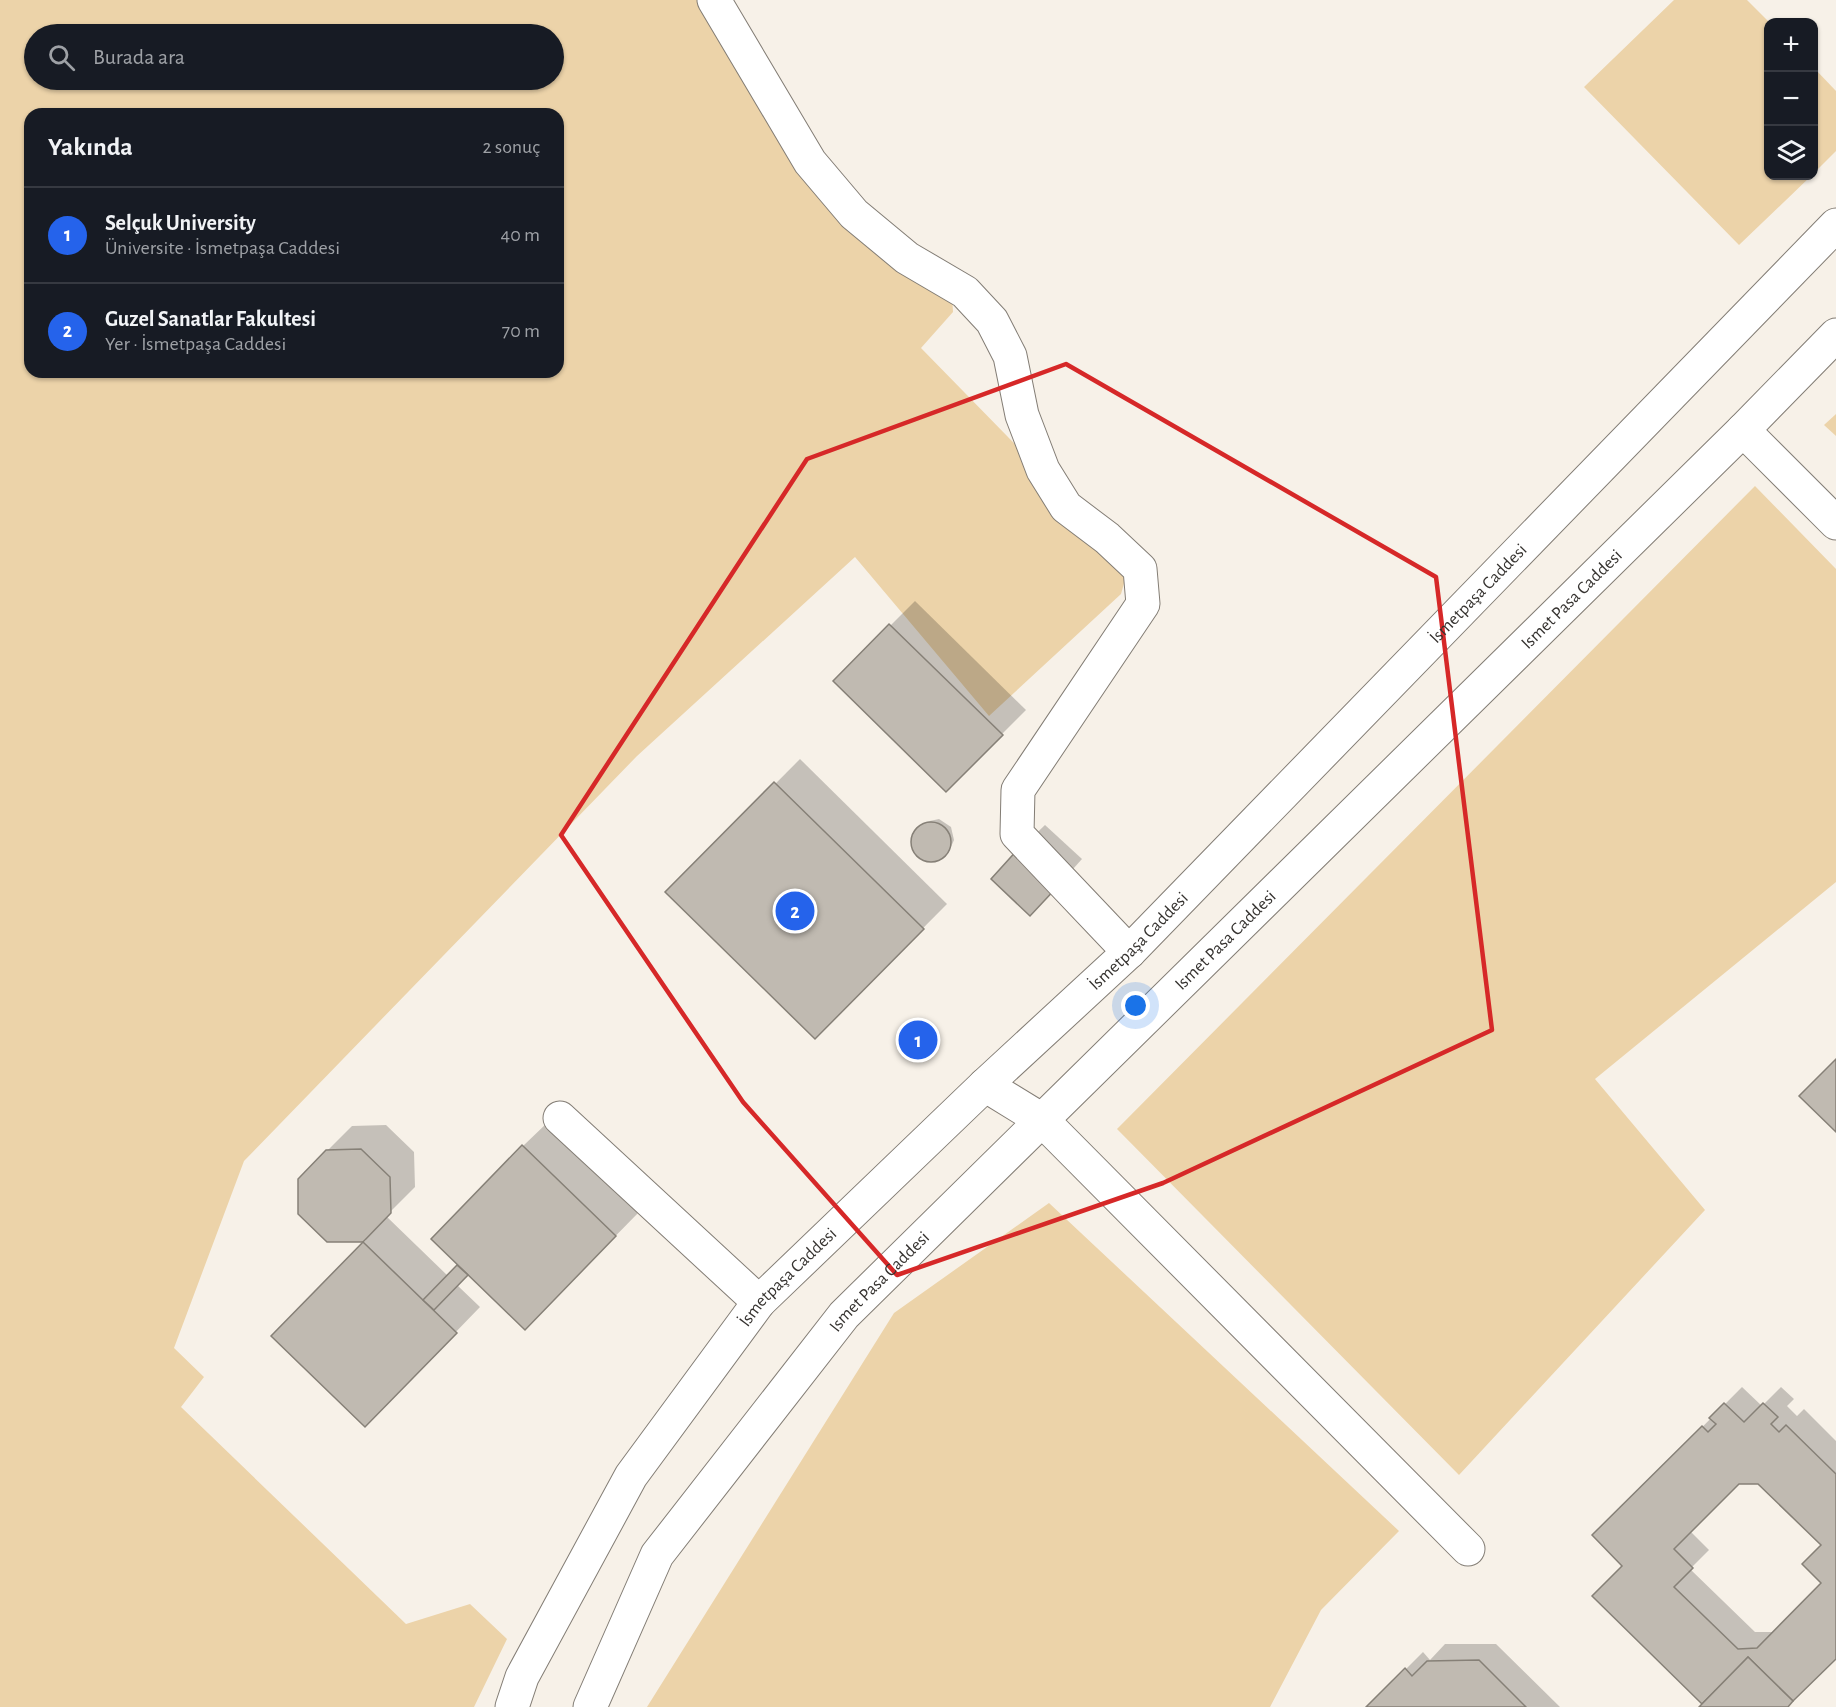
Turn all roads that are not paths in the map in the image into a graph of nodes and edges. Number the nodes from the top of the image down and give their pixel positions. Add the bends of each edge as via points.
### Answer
1 (714, 0) edge
2 (1836, 225) edge
3 (1836, 335) edge
4 (1743, 430) junction
5 (1836, 523) edge
6 (1129, 952) junction
7 (985, 1085) junction
8 (560, 1118) dead end
9 (1042, 1120) junction
10 (759, 1302) junction
11 (1468, 1549) dead end
12 (512, 1707) edge
13 (590, 1707) edge

1 - 6 main road via 810,162 854,214 907,258 965,292 992,321 1010,356 1022,416 1043,470 1066,507 1140,569 1143,604 1018,790 1017,812 1017,834
2 - 6 main road, İsmetpaşa Caddesi
3 - 4 main road, Ismet Pasa Caddesi
4 - 5 main road
4 - 9 main road, Ismet Pasa Caddesi
6 - 7 main road, İsmetpaşa Caddesi
7 - 9 main road
7 - 10 main road, İsmetpaşa Caddesi
8 - 10 main road
9 - 11 main road
9 - 13 main road, Ismet Pasa Caddesi via 844,1315 664,1546
10 - 12 main road, İsmetpaşa Caddesi via 631,1476 522,1677

